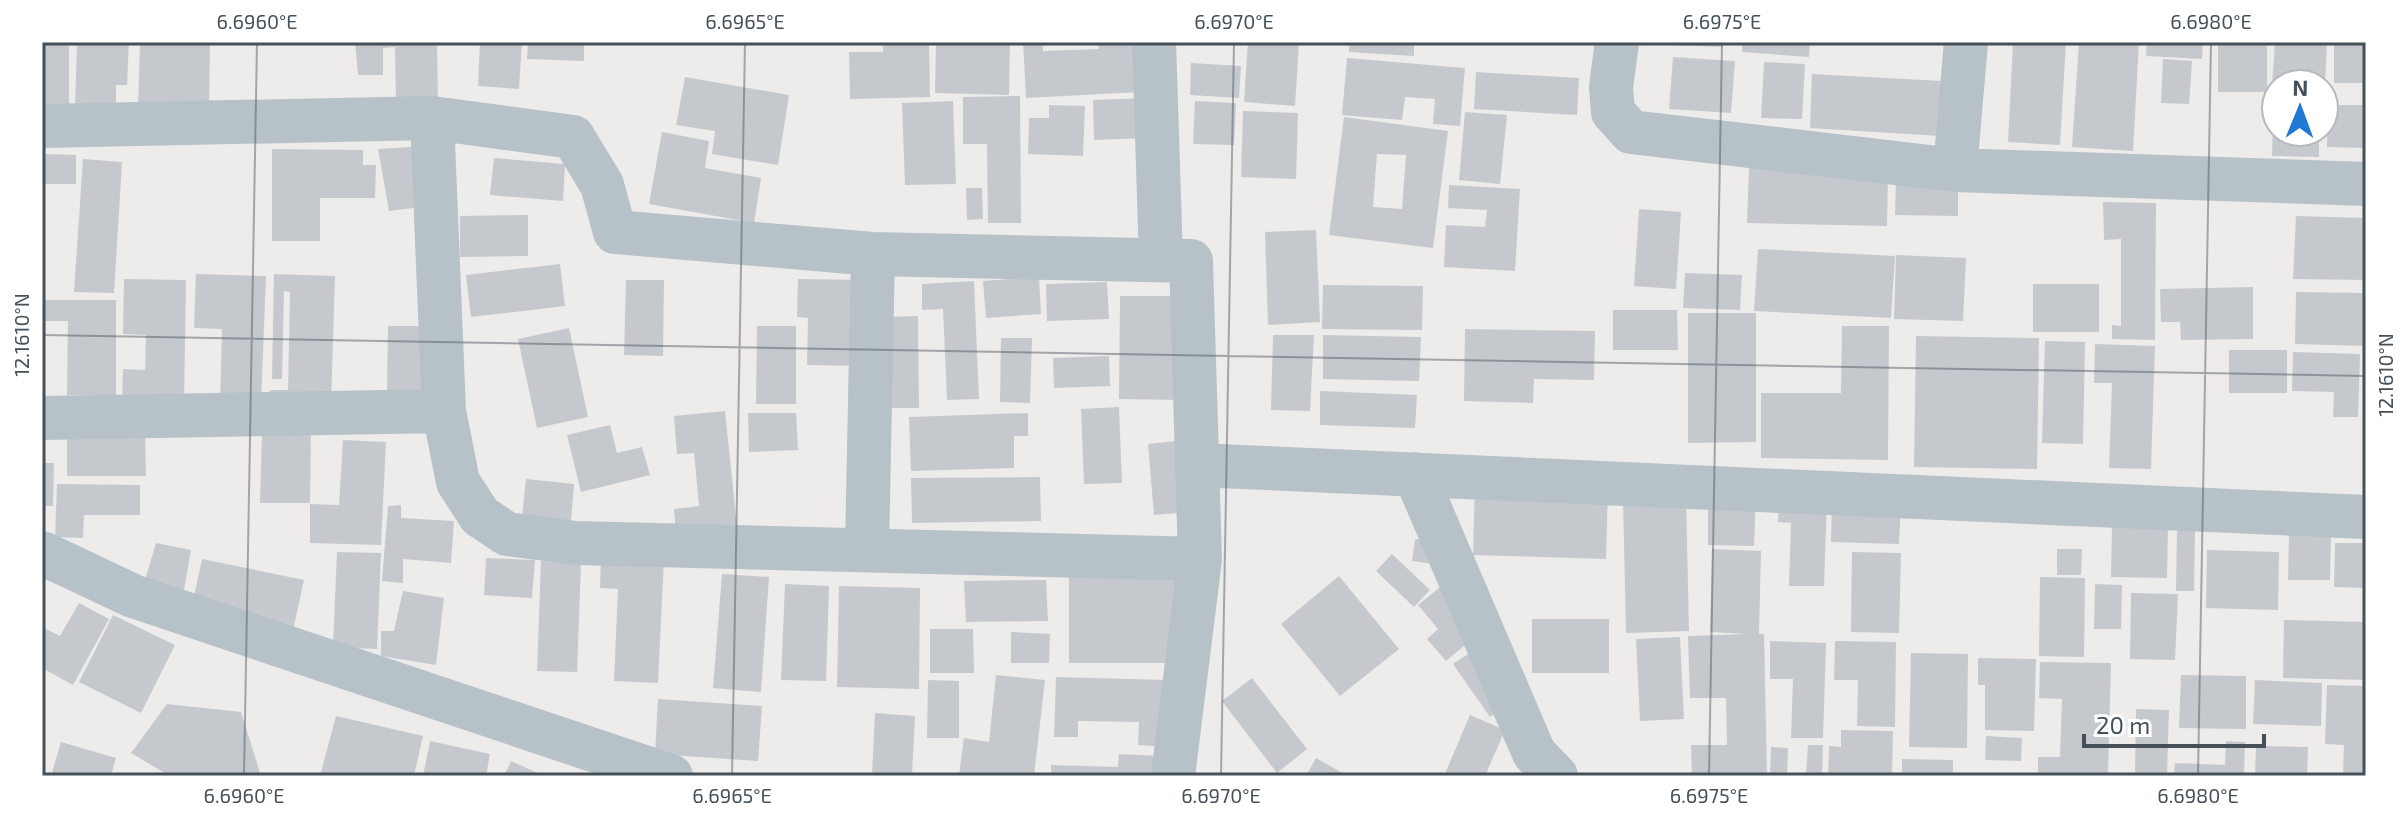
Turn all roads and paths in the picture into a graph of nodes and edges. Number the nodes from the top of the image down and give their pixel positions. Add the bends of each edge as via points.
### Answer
1 (1154, 42) edge
2 (1617, 42) edge
3 (1966, 42) edge
4 (432, 118) junction
5 (42, 126) edge
6 (1955, 170) junction
7 (2366, 184) edge
8 (873, 254) junction
9 (1161, 259) junction
10 (444, 411) junction
11 (42, 418) edge
12 (1197, 465) junction
13 (1415, 474) junction
14 (2366, 517) edge
15 (867, 549) junction
16 (42, 553) edge
17 (1200, 559) junction
18 (671, 776) edge
19 (1173, 776) edge
20 (1556, 776) edge

1 - 9 street
2 - 6 street via 1613,112 1631,132
3 - 6 street
4 - 5 street
4 - 8 street via 573,137 602,185 615,232
4 - 10 street
6 - 7 street
8 - 9 street
8 - 15 street
9 - 12 street via 1191,261
10 - 11 street
10 - 15 street via 458,482 480,516 507,534 576,543
12 - 13 street
12 - 17 street
13 - 14 street
13 - 20 street via 1534,753
15 - 17 street
16 - 18 street via 133,596
17 - 19 street

